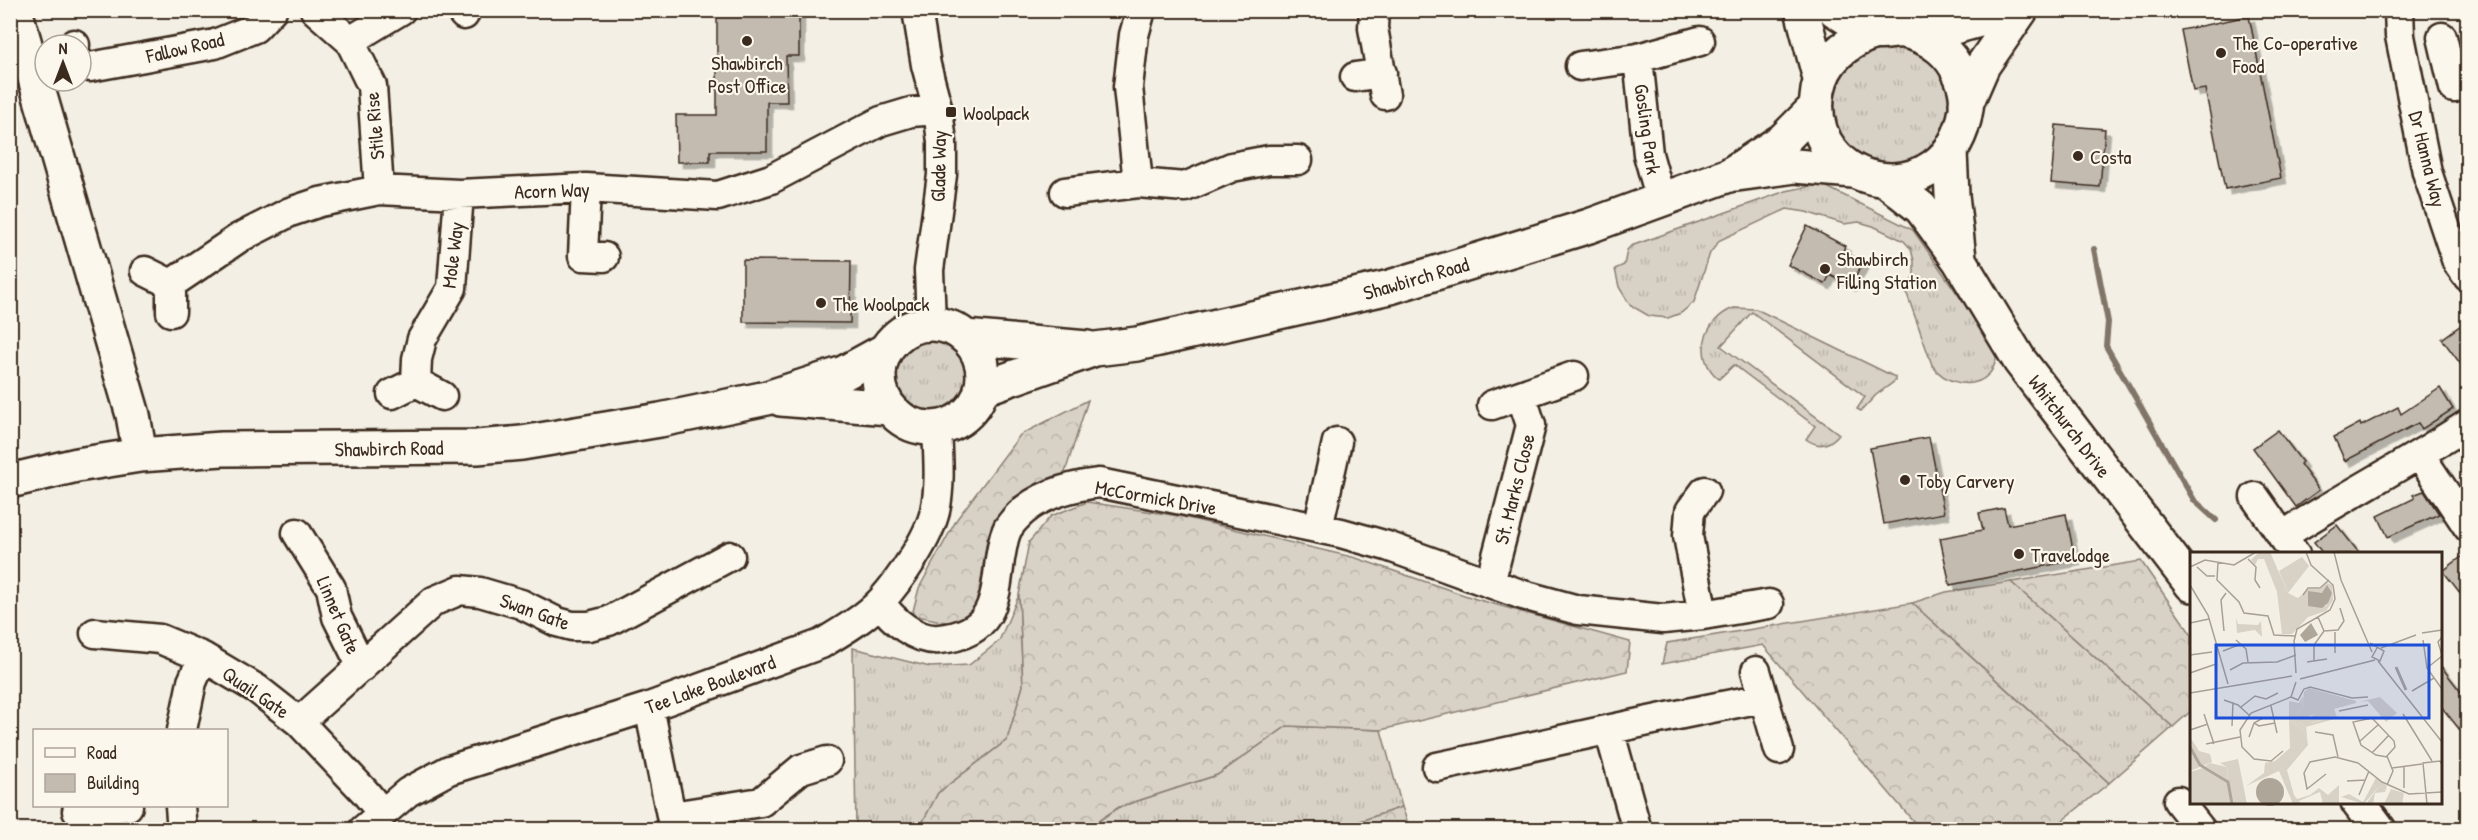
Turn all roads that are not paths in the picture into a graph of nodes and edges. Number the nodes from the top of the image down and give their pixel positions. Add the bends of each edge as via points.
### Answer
1 (15, 10) edge
2 (272, 10) edge
3 (315, 10) edge
4 (401, 10) edge
5 (917, 10) edge
6 (1142, 10) edge
7 (1374, 10) edge
8 (1802, 10) edge
9 (1835, 10) edge
10 (2016, 10) edge
11 (2021, 10) edge
12 (2389, 10) edge
13 (2400, 23) edge
14 (1875, 32) junction
15 (1921, 36) junction
16 (2442, 37) dead end
17 (350, 41) junction
18 (1701, 41) dead end
19 (93, 58) edge
20 (1638, 58) junction
21 (1580, 66) dead end
22 (2457, 71) edge
23 (1374, 82) dead end
24 (1818, 93) junction
25 (1966, 104) junction
26 (938, 110) junction
27 (1950, 152) junction
28 (1298, 160) dead end
29 (1853, 171) junction
30 (1729, 175) junction
31 (1887, 181) junction
32 (1138, 183) junction
33 (586, 188) junction
34 (379, 190) junction
35 (1065, 192) dead end
36 (459, 194) junction
37 (1661, 200) junction
38 (604, 257) dead end
39 (1959, 260) junction
40 (2464, 265) edge
41 (145, 271) dead end
42 (171, 284) junction
43 (171, 312) dead end
44 (931, 324) junction
45 (965, 337) junction
46 (1095, 349) junction
47 (885, 351) junction
48 (1575, 376) dead end
49 (981, 389) junction
50 (1521, 395) junction
51 (442, 396) dead end
52 (767, 398) junction
53 (1492, 405) dead end
54 (889, 408) junction
55 (2468, 424) edge
56 (936, 428) junction
57 (1337, 442) dead end
58 (140, 455) junction
59 (2420, 455) junction
60 (10, 482) edge
61 (1705, 491) dead end
62 (2255, 497) dead end
63 (2468, 527) edge
64 (1318, 528) junction
65 (297, 533) dead end
66 (2289, 545) edge
67 (730, 556) dead end
68 (2190, 582) edge
69 (1490, 583) junction
70 (880, 602) junction
71 (1769, 604) dead end
72 (1703, 615) junction
73 (95, 633) dead end
74 (203, 657) junction
75 (362, 667) junction
76 (649, 708) junction
77 (299, 722) junction
78 (182, 729) edge
79 (1610, 730) junction
80 (1779, 750) dead end
81 (826, 761) dead end
82 (1437, 767) dead end
83 (2178, 801) dead end
84 (2360, 804) edge
85 (119, 807) edge
86 (180, 807) edge
87 (77, 811) dead end
88 (372, 821) edge
89 (673, 823) edge
90 (182, 830) edge
91 (1637, 830) edge
92 (2201, 830) edge
93 (2379, 830) edge

1 - 58 main road via 133,415
2 - 19 street, Fallow Road via 255,28 215,44
3 - 17 street, Stile Rise
4 - 17 street
5 - 26 street, Glade Way
6 - 32 street via 1134,35 1128,87
7 - 23 street
8 - 24 main road
9 - 14 main road
10 - 15 main road
11 - 25 main road via 1983,65
12 - 13 street, Dr Hanna Way
13 - 40 street, Dr Hanna Way via 2427,172
14 - 15 main road via 1904,31
14 - 24 main road via 1843,47 1829,62
15 - 25 main road via 1940,48 1953,63 1963,82
16 - 22 street
17 - 34 street, Stile Rise via 372,86
18 - 20 street, Gosling Park
20 - 21 street, Gosling Park
20 - 37 street, Gosling Park via 1648,154
24 - 29 main road via 1822,135 1833,153
24 - 30 main road, Shawbirch Road via 1783,140
25 - 27 main road via 1963,129
26 - 33 street, Acorn Way via 911,112 881,121 771,179 718,196
26 - 44 street, Glade Way via 942,175 929,270
27 - 31 main road via 1934,168 1912,178
27 - 39 main road, Whitchurch Drive
28 - 32 street via 1269,160 1232,167 1185,187
29 - 30 main road, Shawbirch Road via 1795,166
29 - 31 main road
30 - 37 main road, Shawbirch Road
31 - 39 main road, Whitchurch Drive via 1921,208
32 - 35 street
33 - 36 street, Acorn Way
33 - 38 street via 583,256
34 - 36 street, Acorn Way
34 - 42 street, Acorn Way via 290,212 239,238
36 - 51 street, Mole Way via 452,288 422,339 404,388
37 - 46 main road, Shawbirch Road via 1390,287 1137,344
39 - 68 main road, Whitchurch Drive via 2020,361
41 - 42 street
42 - 43 street
44 - 45 main road
44 - 47 main road via 904,331
45 - 46 main road, Shawbirch Road
45 - 49 main road via 980,361
46 - 49 main road, Shawbirch Road
47 - 52 main road, Shawbirch Road via 844,373
47 - 54 main road via 878,380
48 - 50 street
49 - 56 main road via 960,420
50 - 53 street
50 - 69 street, St. Marks Close via 1531,425
52 - 54 main road, Shawbirch Road
52 - 58 main road, Shawbirch Road via 522,443 477,447 222,449
54 - 56 main road via 918,427
55 - 59 street
56 - 70 street, Tee Lake Boulevard via 935,512 918,549
57 - 64 street
58 - 60 main road, Shawbirch Road via 77,465
59 - 63 street
59 - 66 street via 2312,517
61 - 72 street via 1690,511 1688,536
62 - 66 street
64 - 69 street, McCormick Drive via 1387,546
64 - 70 street, McCormick Drive via 1107,484 1073,486 1036,502 1008,529 992,609 977,626 957,637 933,639 900,626
65 - 75 street, Linnet Gate via 331,588 337,617
67 - 75 street, Swan Gate via 609,621 589,626 557,622 521,604 460,590 434,601
69 - 72 street, McCormick Drive via 1578,610 1663,619
70 - 76 street, Tee Lake Boulevard via 821,644
71 - 72 street, McCormick Drive
73 - 74 street, Quail Gate via 160,639
74 - 77 street, Quail Gate via 257,689
74 - 78 street via 192,682
75 - 77 street, Swan Gate
76 - 88 street, Tee Lake Boulevard via 449,770 408,792
76 - 89 street
77 - 88 street, Quail Gate via 350,775
79 - 80 street via 1760,684
79 - 82 street
79 - 91 street
81 - 89 street via 801,769 761,802
83 - 92 street
84 - 93 main road
85 - 87 street
86 - 90 street

